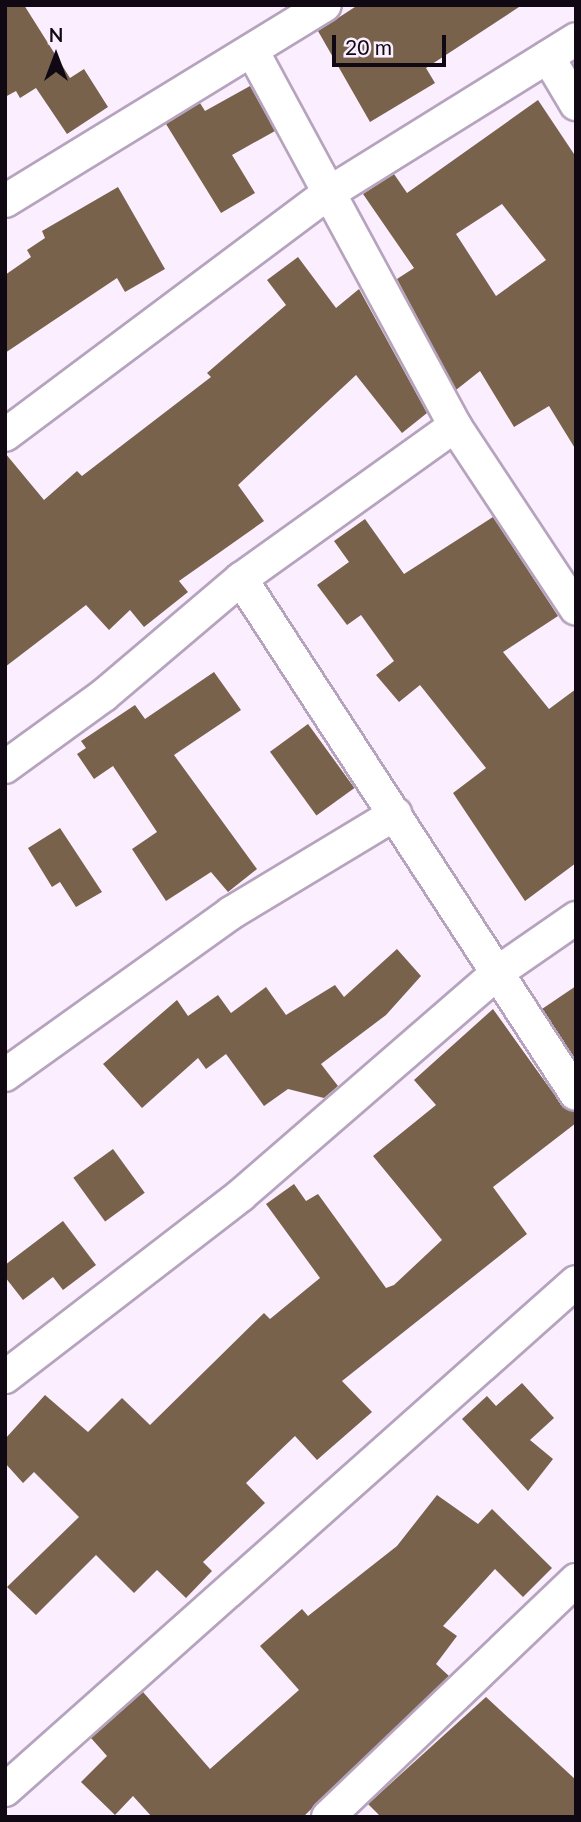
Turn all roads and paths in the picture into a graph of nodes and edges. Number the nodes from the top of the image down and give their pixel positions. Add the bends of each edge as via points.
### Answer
1 (325, 5) edge
2 (576, 39) edge
3 (254, 54) junction
4 (548, 57) junction
5 (576, 104) edge
6 (328, 193) junction
7 (5, 201) edge
8 (455, 426) junction
9 (5, 435) edge
10 (242, 579) junction
11 (576, 609) edge
12 (5, 767) edge
13 (396, 814) junction
14 (576, 918) edge
15 (498, 972) junction
16 (5, 1075) edge
17 (576, 1094) edge
18 (576, 1282) edge
19 (5, 1377) edge
20 (576, 1580) edge
21 (5, 1790) edge
22 (328, 1817) edge

1 - 3 street
2 - 4 street
3 - 6 street
3 - 7 street
4 - 5 street
4 - 6 street
6 - 8 street
6 - 9 street
8 - 10 street
8 - 11 street
10 - 12 street via 104,695
10 - 13 street
13 - 15 street
13 - 16 street via 231,913
14 - 15 street
15 - 17 street
15 - 19 street via 241,1195
18 - 21 street
20 - 22 street

